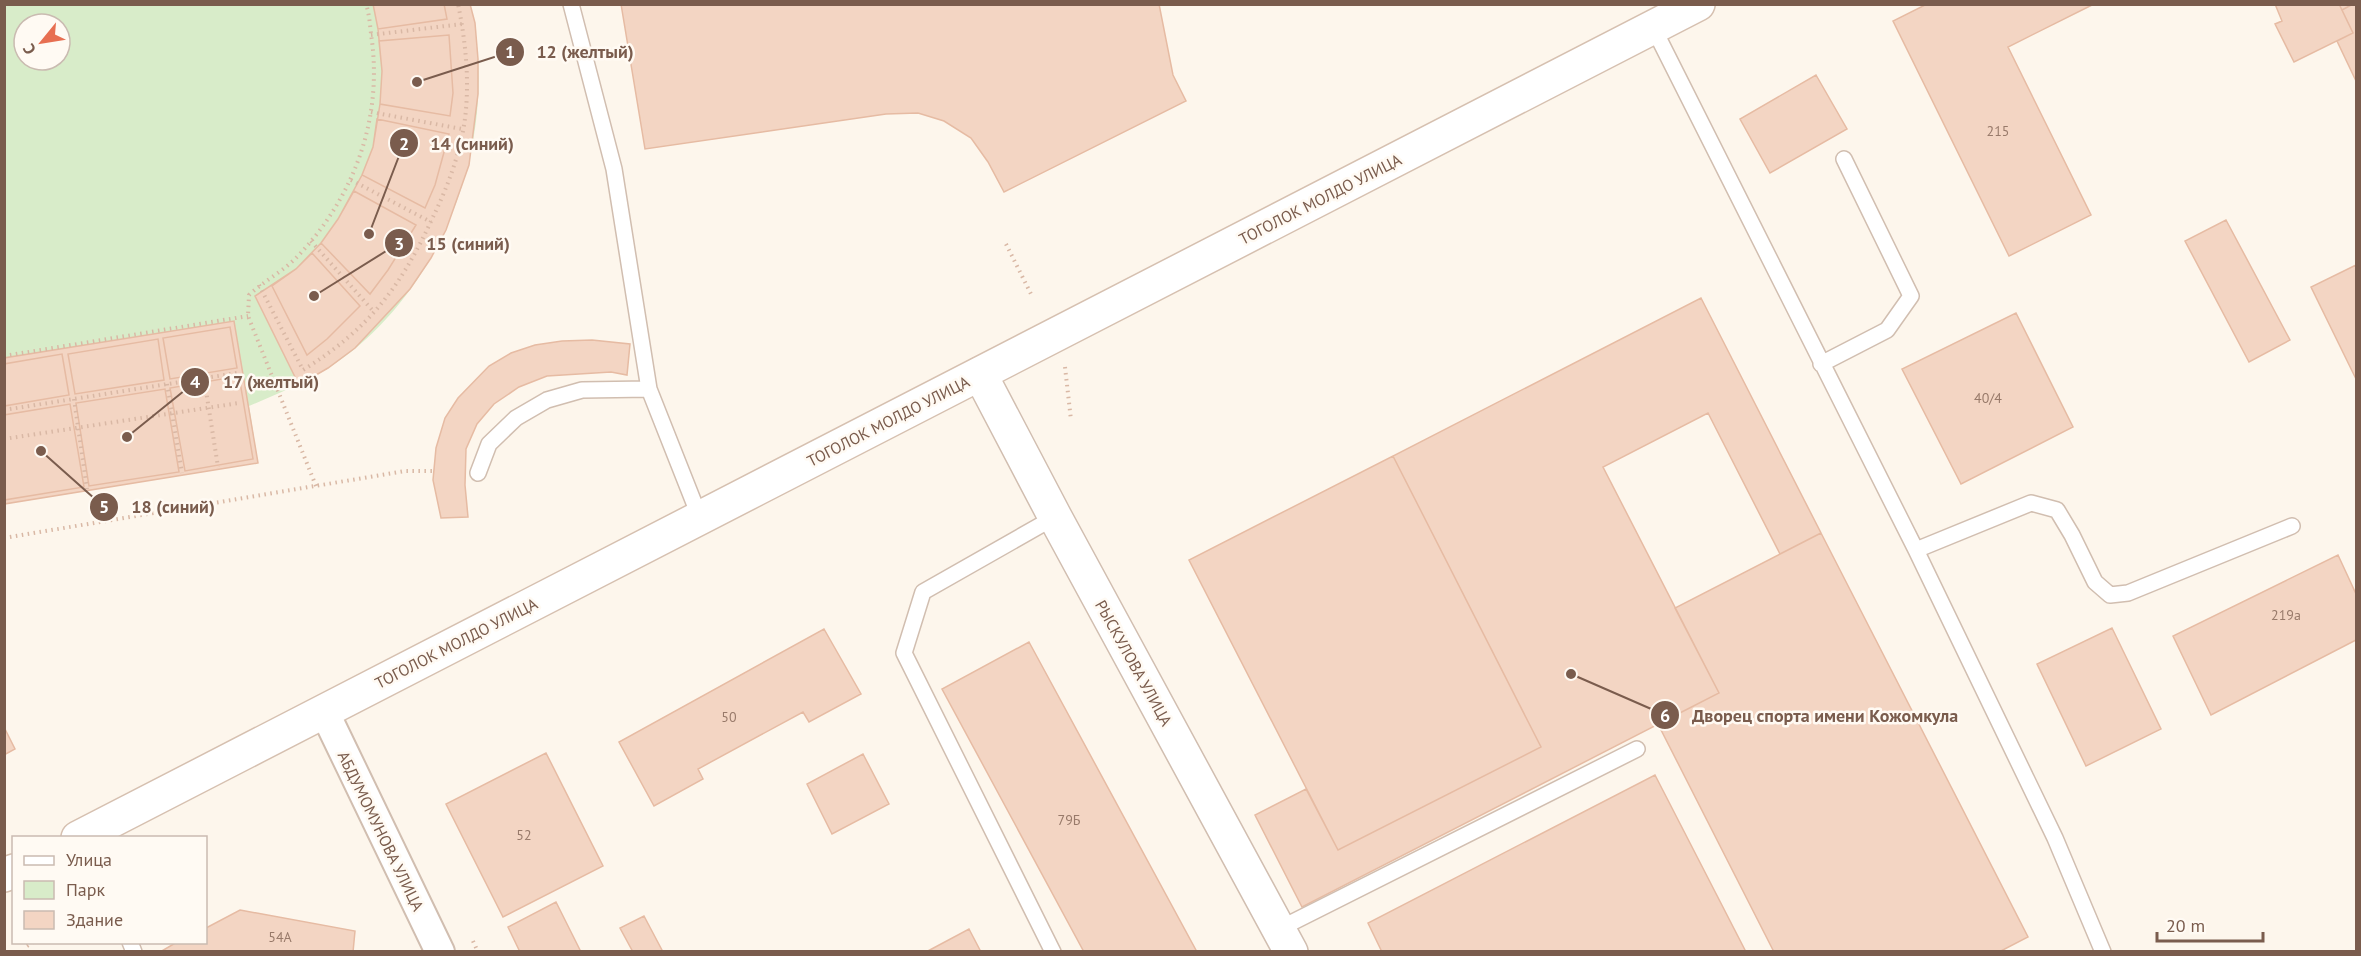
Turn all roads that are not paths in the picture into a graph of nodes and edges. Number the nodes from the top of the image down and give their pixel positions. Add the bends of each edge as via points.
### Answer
1 (571, 4) edge
2 (1698, 4) edge
3 (1653, 27) junction
4 (1844, 159) dead end
5 (1821, 364) junction
6 (980, 374) junction
7 (649, 389) junction
8 (478, 473) dead end
9 (1055, 517) junction
10 (700, 518) junction
11 (2292, 526) dead end
12 (1916, 550) junction
13 (324, 711) junction
14 (1637, 749) dead end
15 (82, 836) edge
16 (1285, 940) edge
17 (440, 951) edge
18 (1053, 951) edge
19 (2103, 951) edge

1 - 7 lane via 614,169
2 - 3 main road, ТОГОЛОК МОЛДО УЛИЦА
3 - 5 lane
3 - 6 main road, ТОГОЛОК МОЛДО УЛИЦА
4 - 5 lane via 1911,296 1887,330
5 - 12 lane
6 - 9 main road, РЫСКУЛОВА УЛИЦА
6 - 10 main road, ТОГОЛОК МОЛДО УЛИЦА
7 - 8 lane via 582,390 547,400 516,418 489,444
7 - 10 lane
9 - 16 main road, РЫСКУЛОВА УЛИЦА
9 - 18 lane via 923,592 904,653
10 - 13 main road, ТОГОЛОК МОЛДО УЛИЦА
11 - 12 lane via 2128,593 2110,596 2095,582 2056,510 2031,503
12 - 19 lane via 2055,838
13 - 15 main road, ТОГОЛОК МОЛДО УЛИЦА
13 - 17 street, АБДУМОМУНОВА УЛИЦА
14 - 16 lane

